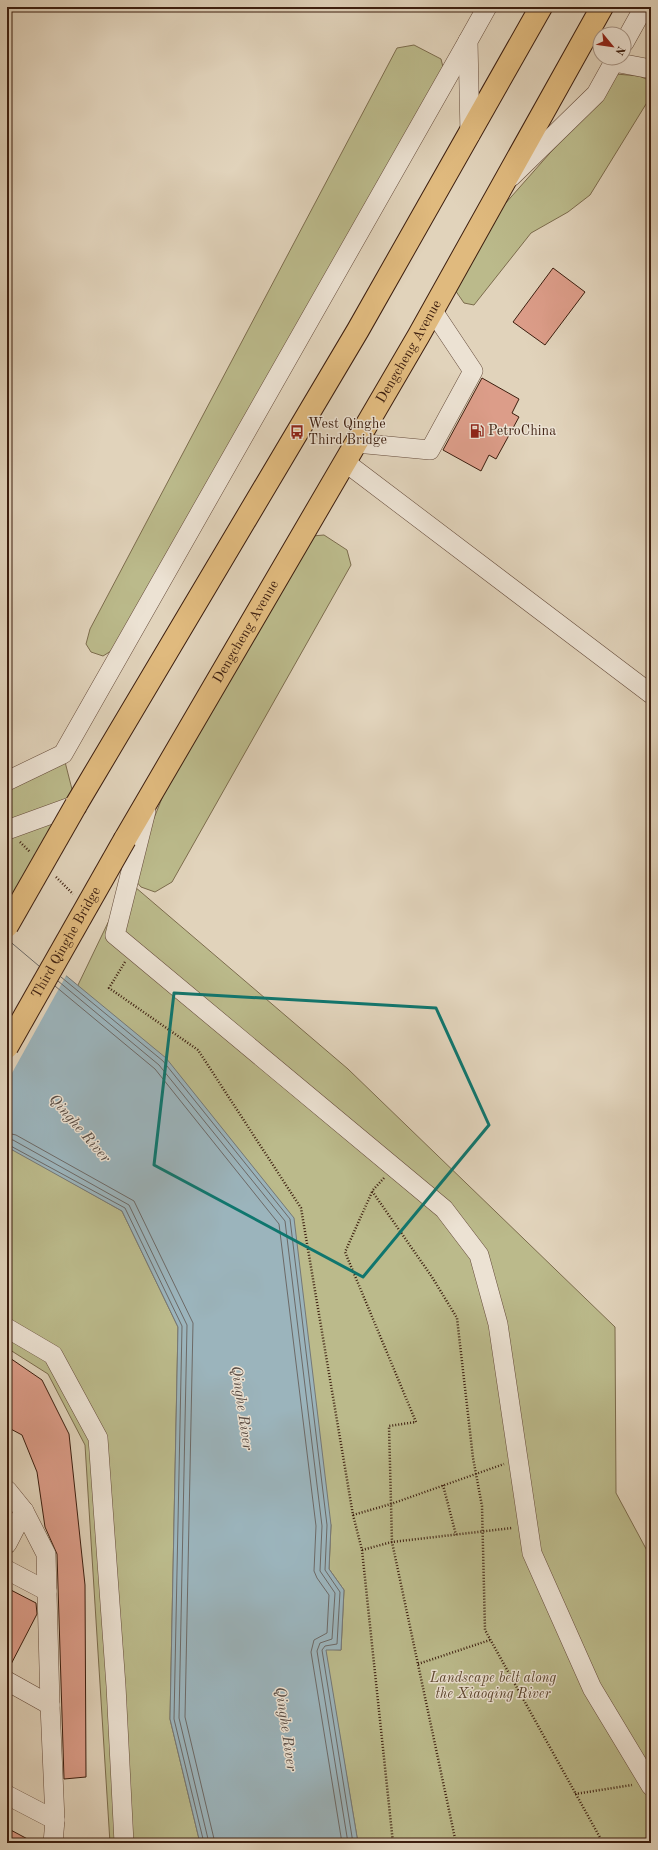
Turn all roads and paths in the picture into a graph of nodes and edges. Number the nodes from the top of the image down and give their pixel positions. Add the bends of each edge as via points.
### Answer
1 (487, 7) edge
2 (541, 7) edge
3 (602, 7) edge
4 (644, 7) edge
5 (632, 29) edge
6 (468, 41) junction
7 (632, 64) edge
8 (612, 66) edge
9 (651, 69) edge
10 (470, 135) junction
11 (502, 187) junction
12 (433, 311) junction
13 (356, 443) junction
14 (345, 462) junction
15 (651, 694) edge
16 (7, 781) edge
17 (149, 799) junction
18 (76, 805) junction
19 (8, 830) edge
20 (125, 839) joint
21 (31, 852) dead end
22 (53, 874) dead end
23 (76, 896) dead end
24 (7, 926) edge
25 (133, 949) junction
26 (7, 1047) edge
27 (394, 1167) junction
28 (372, 1191) junction
29 (7, 1328) edge
30 (518, 1459) junction
31 (476, 1473) junction
32 (443, 1485) junction
33 (7, 1490) edge
34 (391, 1504) junction
35 (24, 1511) junction
36 (353, 1514) junction
37 (528, 1526) junction
38 (482, 1532) junction
39 (456, 1535) junction
40 (392, 1542) junction
41 (7, 1544) edge
42 (362, 1550) junction
43 (7, 1570) edge
44 (47, 1591) junction
45 (490, 1640) junction
46 (418, 1664) junction
47 (7, 1681) edge
48 (50, 1705) junction
49 (650, 1784) edge
50 (575, 1794) junction
51 (7, 1795) edge
52 (55, 1820) junction
53 (53, 1843) edge
54 (124, 1843) edge
55 (394, 1843) edge
56 (456, 1843) edge
57 (603, 1843) edge

1 - 6 street
2 - 10 highway
3 - 11 highway, Dengcheng Avenue
4 - 5 street
6 - 10 street
6 - 16 street via 63,754
7 - 9 street
8 - 11 street via 596,94
10 - 18 highway
11 - 12 highway, Dengcheng Avenue
12 - 13 highway, Dengcheng Avenue
12 - 13 street via 474,371 430,450
13 - 14 highway, Dengcheng Avenue
14 - 15 street
14 - 17 highway, Dengcheng Avenue
17 - 20 highway, Dengcheng Avenue
17 - 25 street via 115,935
18 - 19 street
18 - 24 highway, bridge
19 - 21 path
20 - 26 highway, Third Qinghe Bridge, bridge
22 - 23 path
25 - 27 street
25 - 36 path via 109,988 198,1050 301,1208
27 - 28 path
27 - 30 street via 444,1209 480,1255 498,1324
28 - 31 path via 432,1277 457,1318
28 - 34 path via 346,1252 416,1422 389,1426
29 - 54 street via 53,1355 98,1438 116,1686
30 - 31 path
30 - 37 street
31 - 32 path
31 - 38 path via 482,1506
32 - 34 path
32 - 39 path
33 - 35 street
34 - 36 path
34 - 40 path
35 - 41 street
35 - 44 street via 46,1554
36 - 42 path
37 - 38 path
37 - 49 street via 532,1553 592,1688
38 - 39 path
38 - 45 path via 485,1630
39 - 40 path
40 - 42 path
40 - 46 path
42 - 55 path
43 - 44 street
44 - 48 street
45 - 46 path
45 - 50 path
46 - 56 path
47 - 48 street
48 - 52 street
49 - 50 path
50 - 57 path
51 - 52 street
52 - 53 street

